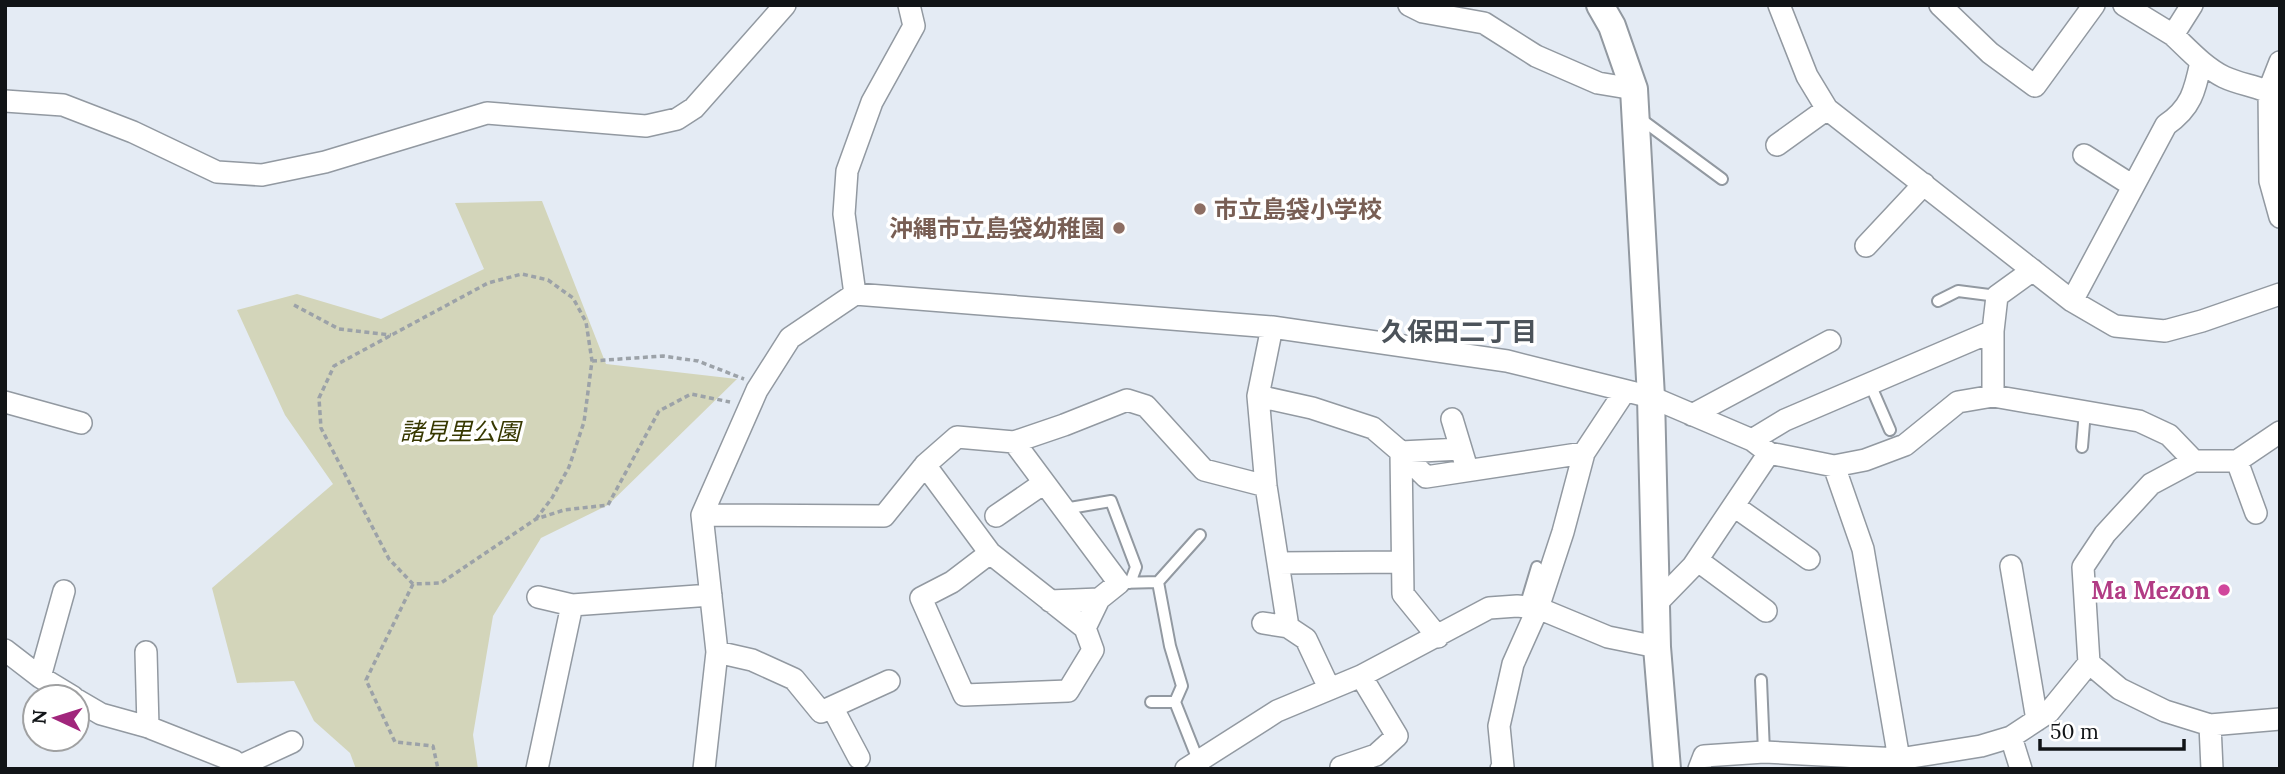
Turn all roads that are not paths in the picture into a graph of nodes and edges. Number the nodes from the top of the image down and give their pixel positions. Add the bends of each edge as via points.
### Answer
1 (785, 5) edge
2 (909, 5) edge
3 (1409, 5) edge
4 (1600, 5) edge
5 (1779, 5) edge
6 (1940, 5) edge
7 (2094, 5) edge
8 (2124, 5) edge
9 (2192, 5) edge
10 (2173, 35) junction
11 (2202, 62) junction
12 (2280, 62) edge
13 (2274, 95) edge
14 (5, 101) edge
15 (1635, 102) junction
16 (1827, 109) junction
17 (1777, 145) dead end
18 (2084, 155) dead end
19 (1722, 179) dead end
20 (1924, 184) junction
21 (2133, 186) junction
22 (2280, 217) edge
23 (1866, 246) dead end
24 (2033, 270) junction
25 (2280, 294) edge
26 (855, 295) junction
27 (1997, 296) junction
28 (1938, 301) dead end
29 (2072, 301) junction
30 (1272, 327) junction
31 (1993, 331) junction
32 (1830, 341) dead end
33 (1870, 384) junction
34 (1625, 391) junction
35 (1258, 396) junction
36 (1993, 396) junction
37 (1651, 397) junction
38 (5, 402) edge
39 (2085, 411) junction
40 (1692, 415) junction
41 (1452, 419) dead end
42 (80, 423) dead end
43 (1890, 430) dead end
44 (2280, 432) edge
45 (1752, 440) junction
46 (1014, 442) junction
47 (2082, 447) dead end
48 (1461, 449) junction
49 (1401, 452) junction
50 (1584, 453) junction
51 (1769, 453) junction
52 (2194, 461) junction
53 (2237, 461) junction
54 (925, 466) junction
55 (1834, 466) junction
56 (1467, 470) junction
57 (1044, 483) junction
58 (1266, 486) junction
59 (1734, 506) junction
60 (1064, 509) junction
61 (2256, 513) dead end
62 (702, 515) junction
63 (996, 516) dead end
64 (1200, 535) dead end
65 (989, 553) junction
66 (1809, 559) dead end
67 (1697, 560) junction
68 (1402, 562) junction
69 (1279, 563) junction
70 (2011, 566) dead end
71 (1537, 567) dead end
72 (1158, 582) junction
73 (1124, 583) junction
74 (64, 591) dead end
75 (711, 595) junction
76 (538, 597) dead end
77 (1099, 599) junction
78 (1050, 601) junction
79 (1657, 603) junction
80 (572, 605) junction
81 (1532, 607) junction
82 (1766, 611) dead end
83 (1263, 623) dead end
84 (1288, 627) junction
85 (1085, 628) junction
86 (1438, 637) junction
87 (1657, 648) junction
88 (5, 650) edge
89 (146, 652) dead end
90 (717, 652) junction
91 (2089, 663) junction
92 (1361, 676) junction
93 (40, 677) junction
94 (1761, 680) dead end
95 (889, 681) dead end
96 (50, 683) edge
97 (1329, 688) junction
98 (1152, 702) dead end
99 (1175, 702) junction
100 (832, 707) junction
101 (91, 708) edge
102 (2280, 719) edge
103 (2037, 720) junction
104 (2210, 725) junction
105 (148, 727) junction
106 (2011, 737) junction
107 (292, 742) dead end
108 (1764, 752) junction
109 (859, 758) dead end
110 (1899, 759) junction
111 (210, 761) edge
112 (1192, 764) edge
113 (242, 768) edge
114 (1340, 768) edge
115 (537, 769) edge
116 (704, 769) edge
117 (1502, 769) edge
118 (1667, 769) edge
119 (1699, 769) edge
120 (2021, 769) edge
121 (2212, 769) edge

1 - 14 street via 694,108 677,119 646,126 487,113 325,162 262,175 217,172 63,105
2 - 26 street via 914,26 872,102 847,171 844,214
3 - 15 street via 1483,23 1536,56
4 - 15 street via 1612,26
5 - 16 street via 1807,76
6 - 7 street via 1990,53 2035,86
8 - 10 street
9 - 10 street
10 - 11 street
11 - 13 street via 2225,78
11 - 21 street via 2194,93 2180,115 2166,125
12 - 13 street
13 - 22 street via 2270,181
15 - 19 lane via 1699,164
15 - 37 street
16 - 17 street
16 - 20 street
18 - 21 street
20 - 23 street
20 - 24 street
21 - 29 street
24 - 27 street
24 - 29 street
25 - 29 street via 2165,331 2115,326
26 - 30 street
26 - 62 street via 790,338 746,405
27 - 28 lane via 1958,291
27 - 31 street
30 - 34 street via 1507,361
30 - 35 street
31 - 33 street
31 - 36 street
32 - 40 street
33 - 43 lane
33 - 45 street via 1785,420
34 - 37 street
34 - 50 street
35 - 49 street via 1373,428
35 - 58 street
36 - 39 street
36 - 55 street via 1958,402 1905,445
37 - 40 street
37 - 79 street
38 - 42 street
39 - 47 lane
39 - 52 street via 2139,421 2169,435
40 - 45 street
41 - 48 street
44 - 53 street
45 - 51 street
46 - 54 street via 957,437
46 - 57 street
46 - 58 street via 1127,400 1146,405 1204,470
48 - 49 street
48 - 56 street
49 - 56 street via 1426,477
49 - 68 street
50 - 56 street
50 - 81 street via 1563,532
51 - 55 street
51 - 59 street
52 - 53 street
52 - 91 street via 2151,484 2105,534 2084,567
53 - 61 street
54 - 62 street via 884,516
54 - 65 street
55 - 110 street via 1863,549
57 - 60 street
57 - 63 street
58 - 69 street
59 - 66 street
59 - 67 street
60 - 73 street
60 - 73 lane via 1111,501 1136,567
62 - 75 street
64 - 72 lane
65 - 78 street
65 - 85 street via 952,582 921,598 964,695 1068,691 1093,650
67 - 79 street
67 - 82 street
68 - 69 street
68 - 86 street via 1403,594
69 - 84 street
70 - 103 street
71 - 81 lane
72 - 73 lane
72 - 99 lane via 1182,686
73 - 77 street
74 - 93 street
75 - 80 street
75 - 90 street
76 - 80 street
77 - 78 street
77 - 85 street
78 - 85 street
79 - 87 street
80 - 115 street
81 - 86 street via 1489,608
81 - 87 street via 1608,637
81 - 117 street via 1499,726
83 - 84 street
84 - 97 street via 1307,639
86 - 92 street
87 - 118 street
88 - 93 street
89 - 105 street
90 - 100 street via 752,660 794,679 821,712
90 - 116 street
91 - 103 street
91 - 104 street via 2120,689 2165,712
92 - 97 street
92 - 114 street via 1397,736 1376,754
93 - 96 street
94 - 108 lane
95 - 100 street
97 - 112 street via 1277,711
98 - 99 lane
99 - 112 lane
100 - 109 street
101 - 105 street
102 - 104 street
103 - 106 street
104 - 121 street
105 - 111 street
106 - 110 street
106 - 120 street
107 - 113 street
108 - 110 street
108 - 119 street via 1704,756
111 - 113 street via 234,761

